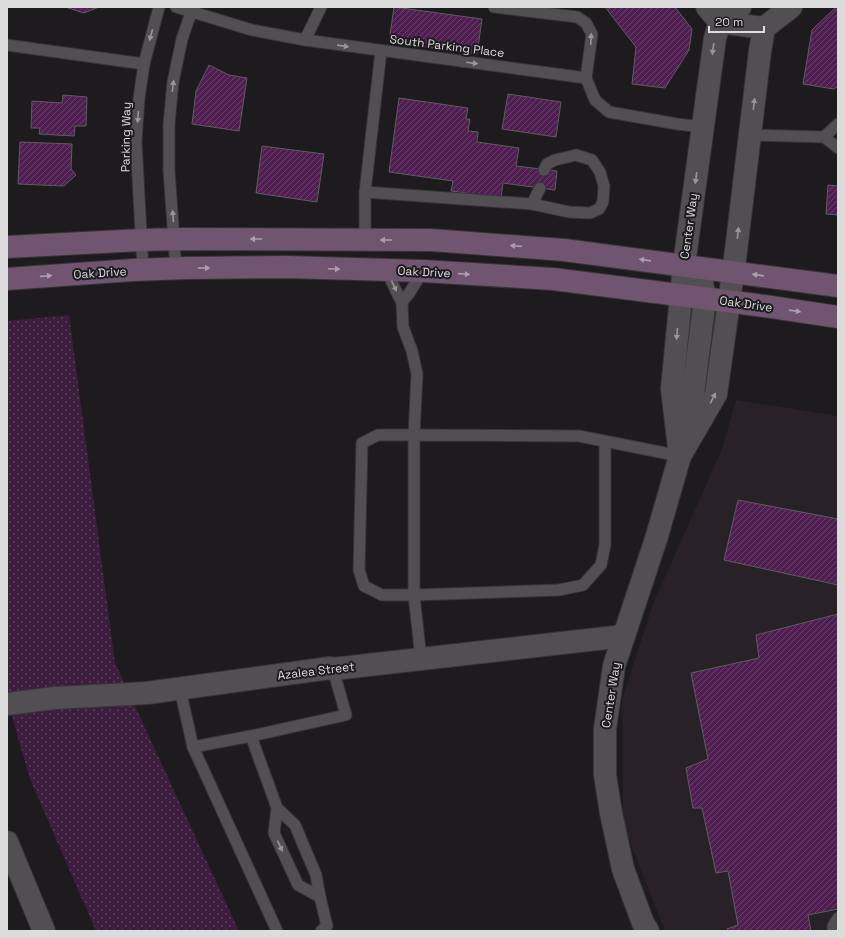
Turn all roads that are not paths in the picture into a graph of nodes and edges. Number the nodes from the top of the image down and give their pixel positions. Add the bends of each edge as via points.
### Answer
1 (159, 7) edge
2 (176, 7) edge
3 (321, 7) edge
4 (494, 7) edge
5 (740, 7) edge
6 (747, 7) edge
7 (791, 7) edge
8 (192, 9) edge
9 (714, 15) edge
10 (764, 28) junction
11 (305, 40) junction
12 (7, 45) edge
13 (381, 51) junction
14 (144, 64) junction
15 (586, 78) junction
16 (838, 124) edge
17 (702, 127) junction
18 (750, 135) junction
19 (824, 137) junction
20 (838, 148) edge
21 (544, 170) dead end
22 (540, 188) dead end
23 (365, 192) junction
24 (532, 204) junction
25 (174, 239) junction
26 (141, 240) junction
27 (365, 240) junction
28 (7, 247) edge
29 (684, 265) junction
30 (176, 269) junction
31 (142, 270) junction
32 (386, 270) junction
33 (423, 271) junction
34 (733, 272) junction
35 (7, 279) edge
36 (838, 286) edge
37 (680, 296) junction
38 (705, 299) junction
39 (402, 302) junction
40 (729, 302) junction
41 (838, 317) edge
42 (414, 435) junction
43 (605, 442) junction
44 (680, 456) junction
45 (414, 595) junction
46 (624, 636) junction
47 (421, 659) junction
48 (333, 669) junction
49 (180, 689) junction
50 (7, 704) edge
51 (251, 736) junction
52 (193, 747) junction
53 (277, 808) junction
54 (7, 842) edge
55 (320, 897) junction
56 (838, 918) edge
57 (641, 928) edge
58 (44, 931) edge
59 (277, 931) edge
60 (321, 931) edge
61 (833, 931) edge

1 -> 14 lane, Parking Way
2 - 8 lane, South Parking Place
3 - 11 lane
15 -> 4 lane via 592,34 586,23 577,17
5 - 9 street
6 - 10 street
7 - 10 street
8 - 11 lane, South Parking Place via 252,30
25 -> 8 lane via 169,124 173,82 182,38
9 - 10 street
9 -> 17 street, Center Way via 715,38
18 -> 10 street, Center Way
11 -> 13 lane, South Parking Place
12 - 14 lane
13 -> 15 lane, South Parking Place
13 - 23 lane
14 -> 26 lane, Parking Way via 136,141
15 - 17 lane via 595,100 609,112
16 - 19 lane
17 -> 29 street, Center Way
18 - 19 lane
34 -> 18 street, Center Way
19 - 20 lane
21 - 24 lane via 547,164 555,160 576,155 592,160 600,172 604,186 602,202 599,210 590,213 568,212
22 - 24 lane
23 - 24 lane
23 - 27 lane
25 - 26 main road
27 -> 25 main road
25 - 30 lane
26 - 28 main road
26 - 31 lane, Parking Way
29 -> 27 main road via 564,250 431,240
29 - 34 main road
29 - 37 street, Center Way
29 - 38 street via 702,282
30 - 31 main road, Oak Drive
30 -> 32 main road, Oak Drive via 287,267
35 -> 31 main road, Oak Drive
32 - 33 main road, Oak Drive
32 -> 39 lane
33 -> 37 main road, Oak Drive via 553,280
33 - 39 lane
36 -> 34 main road
34 - 40 street, Center Way
37 - 38 main road, Oak Drive
37 -> 44 street, Center Way via 672,389
38 - 40 main road, Oak Drive
38 - 44 street via 692,401
39 - 42 lane via 403,327 417,374
40 -> 41 main road, Oak Drive
44 -> 40 street, Center Way via 716,394
42 - 43 lane via 579,436
42 - 45 lane
42 - 45 lane via 378,435 362,443 359,570 364,586 382,595
43 - 44 lane
43 - 45 lane via 605,545 601,565 583,585 559,590
44 - 46 street, Center Way via 658,536
45 - 47 lane
46 - 47 street, Azalea Street
46 - 57 street, Center Way via 614,666 605,729 605,775 623,869
47 - 48 street, Azalea Street
48 - 49 street, Azalea Street
48 - 51 lane via 346,715
49 - 50 street, Azalea Street
49 - 52 lane
51 - 52 lane
51 - 53 lane
52 - 59 lane
53 - 55 lane via 294,825 316,875
53 -> 55 lane via 274,833 298,885
54 - 58 street
55 - 60 lane via 327,926
56 - 61 lane

